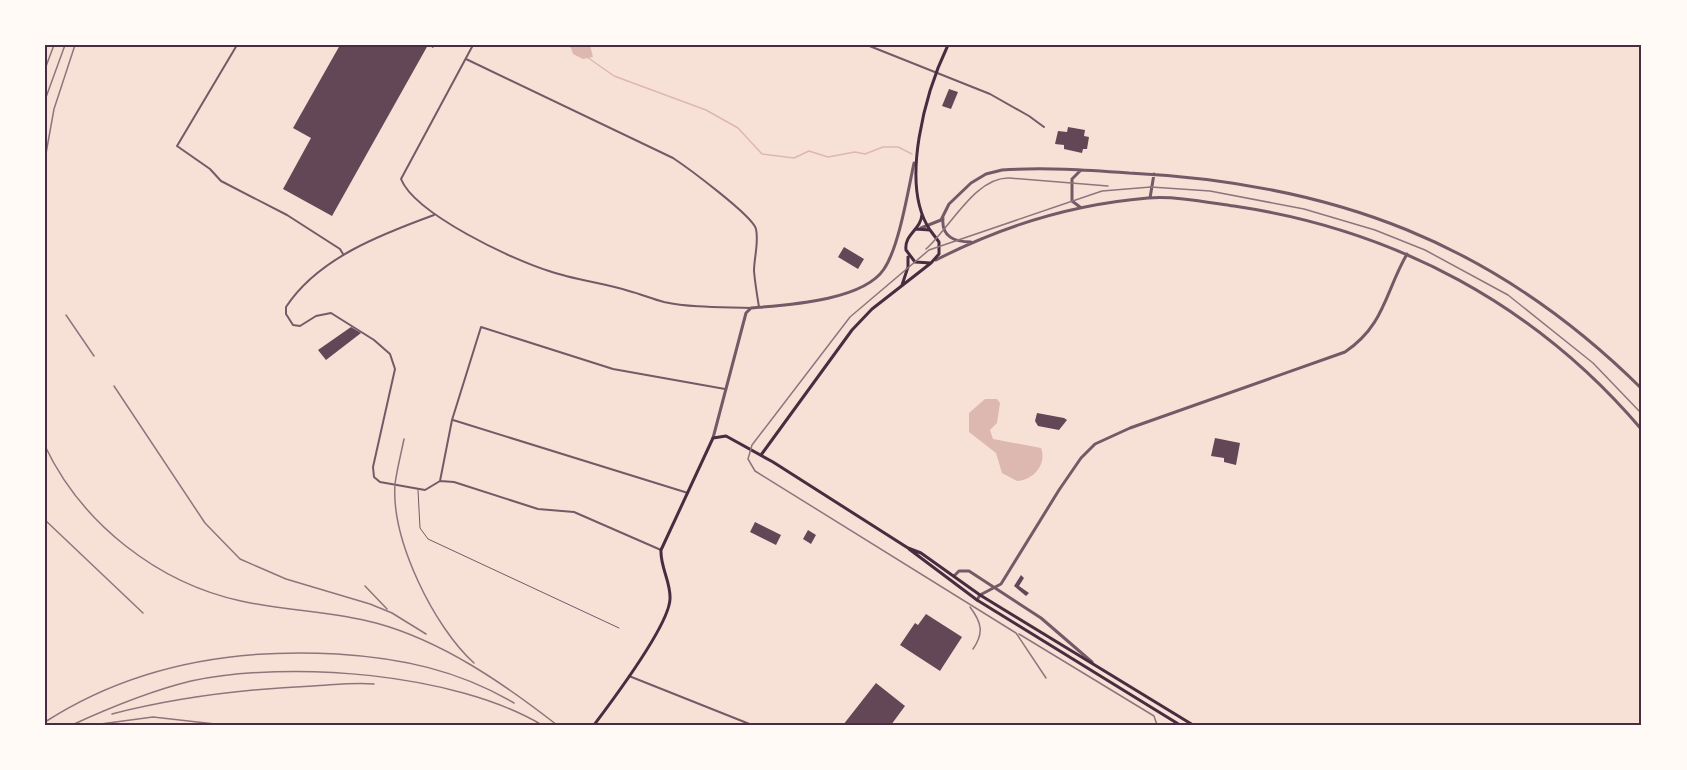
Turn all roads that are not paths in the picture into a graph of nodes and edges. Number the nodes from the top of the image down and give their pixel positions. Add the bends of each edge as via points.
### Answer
1 (237, 45) edge
2 (473, 45) edge
3 (867, 45) edge
4 (948, 45) edge
5 (466, 59) junction
6 (934, 74) junction
7 (1044, 127) dead end
8 (914, 163) junction
9 (1082, 170) junction
10 (1154, 174) junction
11 (1150, 198) junction
12 (1080, 208) junction
13 (922, 212) junction
14 (434, 214) junction
15 (944, 216) junction
16 (927, 225) junction
17 (921, 228) junction
18 (916, 229) junction
19 (930, 230) junction
20 (973, 242) junction
21 (343, 254) junction
22 (1407, 254) junction
23 (908, 255) junction
24 (936, 260) junction
25 (931, 263) junction
26 (900, 289) junction
27 (751, 308) junction
28 (759, 308) junction
29 (725, 389) junction
30 (1642, 389) edge
31 (452, 420) junction
32 (1642, 430) edge
33 (713, 438) junction
34 (761, 455) junction
35 (440, 482) junction
36 (418, 489) junction
37 (688, 493) junction
38 (908, 548) junction
39 (661, 550) junction
40 (954, 576) junction
41 (996, 588) junction
42 (980, 595) junction
43 (977, 600) junction
44 (619, 628) dead end
45 (1082, 653) junction
46 (1083, 658) junction
47 (1076, 663) junction
48 (1097, 667) junction
49 (629, 676) junction
50 (594, 725) edge
51 (752, 725) edge
52 (1180, 725) edge
53 (1193, 725) edge

1 - 21 street via 177,146 221,181 287,215
2 - 5 street
3 - 6 street
4 - 6 main road
5 - 14 street via 401,179 405,189
5 - 28 street via 673,158 703,177 753,221 757,231 754,270
6 - 7 street via 990,94
6 - 8 main road
8 - 13 main road
8 - 28 street via 890,258 878,277 863,287 840,294
9 - 10 street
9 - 12 street via 1072,178 1070,189 1072,201
9 - 15 street via 1014,169 986,174 958,194
10 - 11 street
10 - 30 street via 1282,190 1382,218 1420,233 1541,303
11 - 12 street
11 - 22 street via 1220,204 1288,216 1370,239
12 - 20 street
13 - 16 main road
13 - 18 main road
14 - 21 street
14 - 27 street via 514,258 550,272 663,302
15 - 16 street
15 - 20 street via 945,233 952,239
16 - 17 street
16 - 19 main road
17 - 18 main road
17 - 19 main road
18 - 23 main road via 906,241
19 - 24 main road via 940,245
20 - 24 street
21 - 36 street via 296,294 286,307 286,314 293,325 300,326 316,316 331,314 390,354 395,369 374,477 380,482
22 - 32 street via 1491,297 1542,333 1611,393
22 - 41 street via 1378,321 1364,339 1345,352 1095,444 1081,458
23 - 25 main road via 915,262
23 - 26 main road
24 - 25 main road
25 - 26 main road
26 - 34 main road via 852,330
27 - 28 street
27 - 29 street via 743,320
29 - 31 street via 613,369 481,327
29 - 33 street
31 - 35 street
31 - 37 street
33 - 34 main road via 726,435
33 - 37 main road
34 - 38 main road
35 - 36 street via 429,490
35 - 39 street via 454,482 538,509 574,512
36 - 44 lane via 420,528 428,539
37 - 39 main road
38 - 40 main road
38 - 43 main road
39 - 49 main road via 669,607
40 - 41 street via 964,569
40 - 42 main road
41 - 42 street
41 - 45 street via 1041,618
42 - 43 street
42 - 46 main road
43 - 47 main road
45 - 46 street
45 - 48 street
46 - 47 street
46 - 48 main road
47 - 52 main road
48 - 53 main road
49 - 50 main road
49 - 51 street

